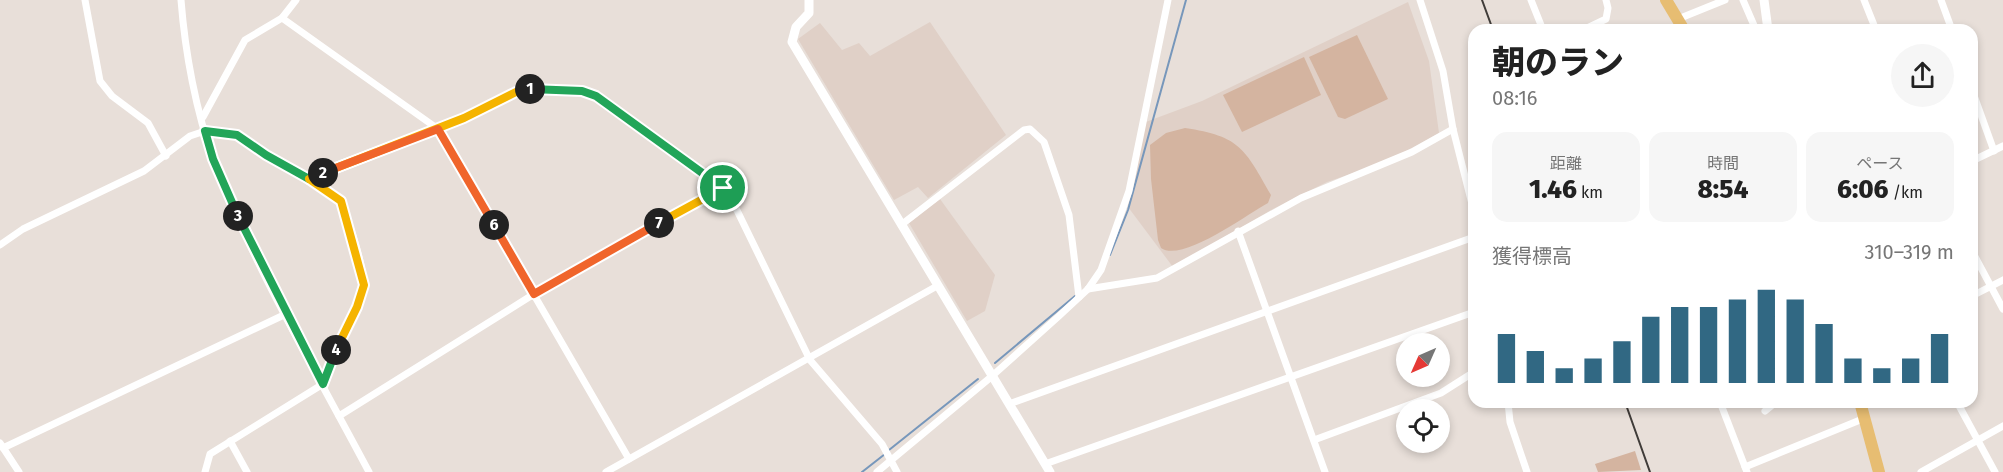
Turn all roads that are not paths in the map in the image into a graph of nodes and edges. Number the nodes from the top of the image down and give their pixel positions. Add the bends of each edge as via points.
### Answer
1 (85, 0) edge
2 (182, 0) edge
3 (296, 0) edge
4 (809, 0) edge
5 (1168, 0) edge
6 (1420, 0) edge
7 (1531, 0) edge
8 (1605, 0) edge
9 (1665, 0) edge
10 (1725, 0) edge
11 (1743, 0) edge
12 (1764, 0) edge
13 (1864, 0) edge
14 (1941, 0) edge
15 (282, 18) junction
16 (1541, 24) edge
17 (1597, 24) edge
18 (1681, 24) edge
19 (1753, 24) edge
20 (1767, 24) edge
21 (1874, 24) edge
22 (1950, 24) edge
23 (1978, 107) edge
24 (202, 117) junction
25 (438, 129) junction
26 (1453, 129) junction
27 (205, 131) junction
28 (2003, 146) edge
29 (1994, 151) junction
30 (166, 156) junction
31 (1978, 158) edge
32 (309, 179) junction
33 (723, 188) junction
34 (1468, 188) edge
35 (901, 225) junction
36 (1238, 231) junction
37 (1468, 239) edge
38 (0, 245) edge
39 (1978, 262) edge
40 (2003, 280) edge
41 (937, 286) junction
42 (1991, 286) junction
43 (1088, 289) junction
44 (1978, 293) edge
45 (534, 294) junction
46 (1079, 297) junction
47 (2003, 309) edge
48 (1268, 311) junction
49 (285, 314) junction
50 (1468, 314) edge
51 (810, 360) junction
52 (1292, 376) junction
53 (1468, 376) edge
54 (991, 377) junction
55 (323, 384) junction
56 (1009, 404) junction
57 (1509, 408) edge
58 (1722, 408) edge
59 (1769, 408) edge
60 (1862, 408) edge
61 (1960, 408) edge
62 (1765, 411) dead end
63 (339, 416) junction
64 (1866, 418) junction
65 (2003, 426) edge
66 (1314, 440) junction
67 (1978, 440) junction
68 (230, 441) junction
69 (2, 446) edge
70 (629, 459) junction
71 (890, 459) junction
72 (1048, 468) edge
73 (1746, 470) edge
74 (19, 472) edge
75 (205, 472) edge
76 (247, 472) edge
77 (369, 472) edge
78 (606, 472) edge
79 (877, 472) edge
80 (897, 472) edge
81 (1325, 472) edge
82 (1527, 472) edge
83 (1880, 472) edge
84 (1921, 472) edge
85 (1995, 472) edge

1 - 30 street via 100,81 112,96 147,123
2 - 24 street via 192,83
3 - 15 street
4 - 35 street via 809,13 796,27 792,42
5 - 43 street via 1129,191 1101,270
6 - 26 street via 1443,71
7 - 16 street
8 - 17 street via 1606,20
9 - 18 highway
10 - 18 street
11 - 19 street
12 - 20 street
13 - 21 street
14 - 22 street
15 - 24 street via 245,40
15 - 25 street
23 - 29 street
24 - 27 street
25 - 32 street
25 - 33 street via 522,89 582,91 621,112
25 - 45 street
26 - 34 street
26 - 36 street via 1412,152 1339,180
27 - 30 street via 190,136
27 - 32 street via 237,135
27 - 49 street via 230,198
28 - 29 street
29 - 31 street
30 - 38 street via 133,177 22,229
32 - 55 street via 341,201 364,285
33 - 45 street
33 - 51 street
35 - 41 street
35 - 46 street via 1030,129 1044,141 1069,215
36 - 43 street via 1157,278
36 - 48 street
37 - 48 street
39 - 42 street
40 - 42 street
41 - 51 street
41 - 54 street
42 - 44 street
42 - 47 street
43 - 46 street
45 - 63 street
45 - 70 street
46 - 54 street
48 - 52 street
48 - 56 street
49 - 55 street
49 - 69 street
50 - 52 street
51 - 70 street
51 - 71 street via 865,423
52 - 66 street
52 - 72 street
53 - 66 street via 1442,393
54 - 56 street
54 - 71 street
55 - 63 street
55 - 68 street
56 - 72 street
57 - 82 street
58 - 73 street
59 - 62 street
60 - 64 highway
61 - 67 street
63 - 77 street
64 - 73 street
64 - 83 highway
65 - 67 street
66 - 81 street
67 - 84 street
67 - 85 street
68 - 75 street via 210,454
68 - 76 street
69 - 74 street
70 - 78 street
71 - 79 street
71 - 80 street

